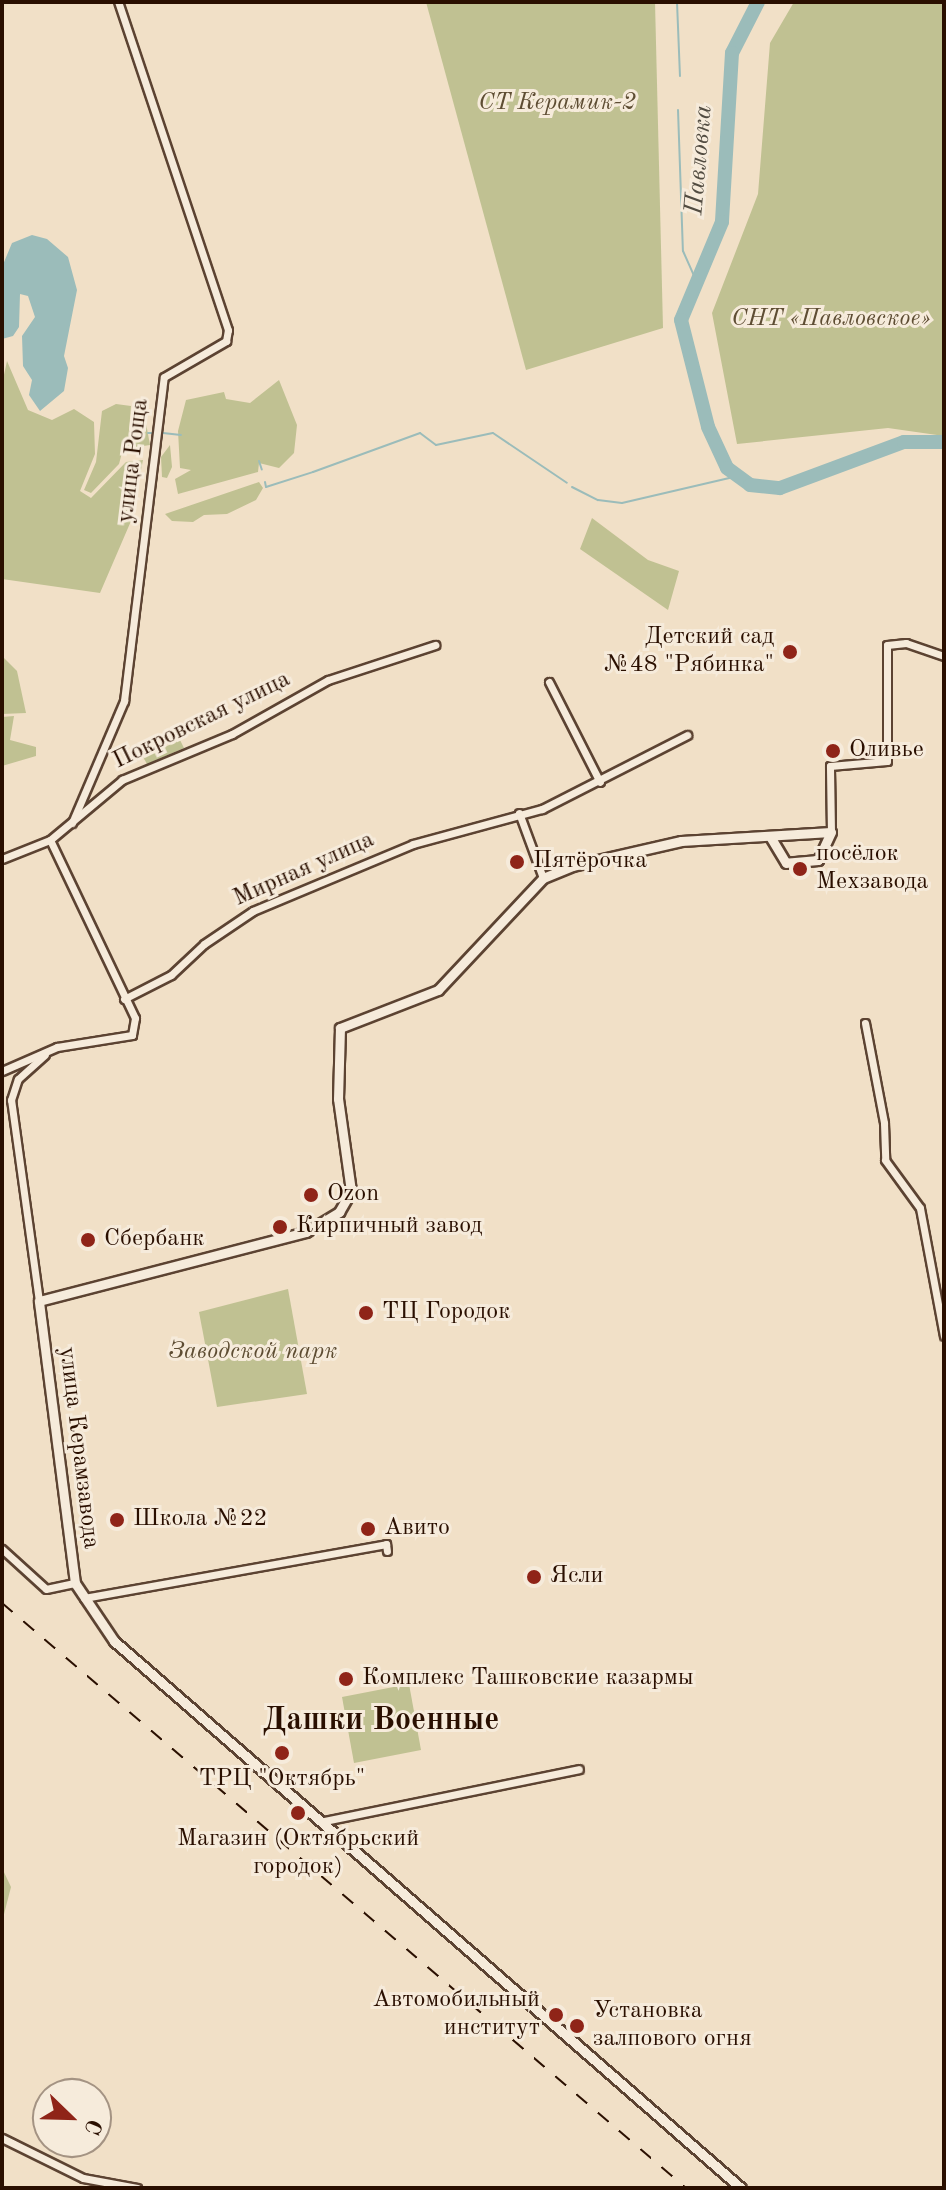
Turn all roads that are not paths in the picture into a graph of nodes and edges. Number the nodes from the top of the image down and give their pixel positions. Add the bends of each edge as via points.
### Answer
1 (118, 2) edge
2 (435, 645) dead end
3 (944, 656) edge
4 (549, 682) dead end
5 (687, 735) dead end
6 (600, 782) junction
7 (519, 813) junction
8 (72, 823) junction
9 (831, 832) junction
10 (770, 836) junction
11 (50, 840) junction
12 (2, 859) edge
13 (543, 878) junction
14 (124, 999) junction
15 (865, 1023) dead end
16 (51, 1049) junction
17 (2, 1071) edge
18 (39, 1301) junction
19 (944, 1336) edge
20 (2, 1549) edge
21 (387, 1551) dead end
22 (75, 1583) junction
23 (82, 1599) junction
24 (579, 1769) dead end
25 (324, 1821) junction
26 (2, 2138) edge
27 (137, 2188) edge
28 (741, 2188) edge

1 - 8 street, улица Роща via 228,330 226,341 164,377 124,701
2 - 8 street, Покровская улица via 328,680 232,734 122,780
3 - 9 street via 906,643 887,645 887,761 830,766
4 - 6 street
5 - 6 street, Мирная улица
6 - 7 street, Мирная улица via 542,809
7 - 13 street
7 - 14 street, Мирная улица via 413,844 253,911 204,944 171,975
8 - 11 street, Покровская улица
9 - 10 street
9 - 10 street via 818,860 786,863
10 - 13 street via 681,841 572,866
11 - 12 street, Покровская улица
11 - 14 street
13 - 18 street via 438,990 340,1028 338,1099 351,1191 339,1212 306,1232
14 - 16 street via 135,1018 132,1035
15 - 19 street via 884,1123 885,1160 920,1208
16 - 17 street
16 - 18 street, улица Керамзавода via 18,1079 11,1100
18 - 22 street, улица Керамзавода
20 - 22 street via 46,1589
21 - 23 street via 386,1544
22 - 23 street, улица Керамзавода
23 - 25 street, улица Керамзавода via 114,1641
24 - 25 street
25 - 28 street, улица Керамзавода
26 - 27 street via 83,2178

